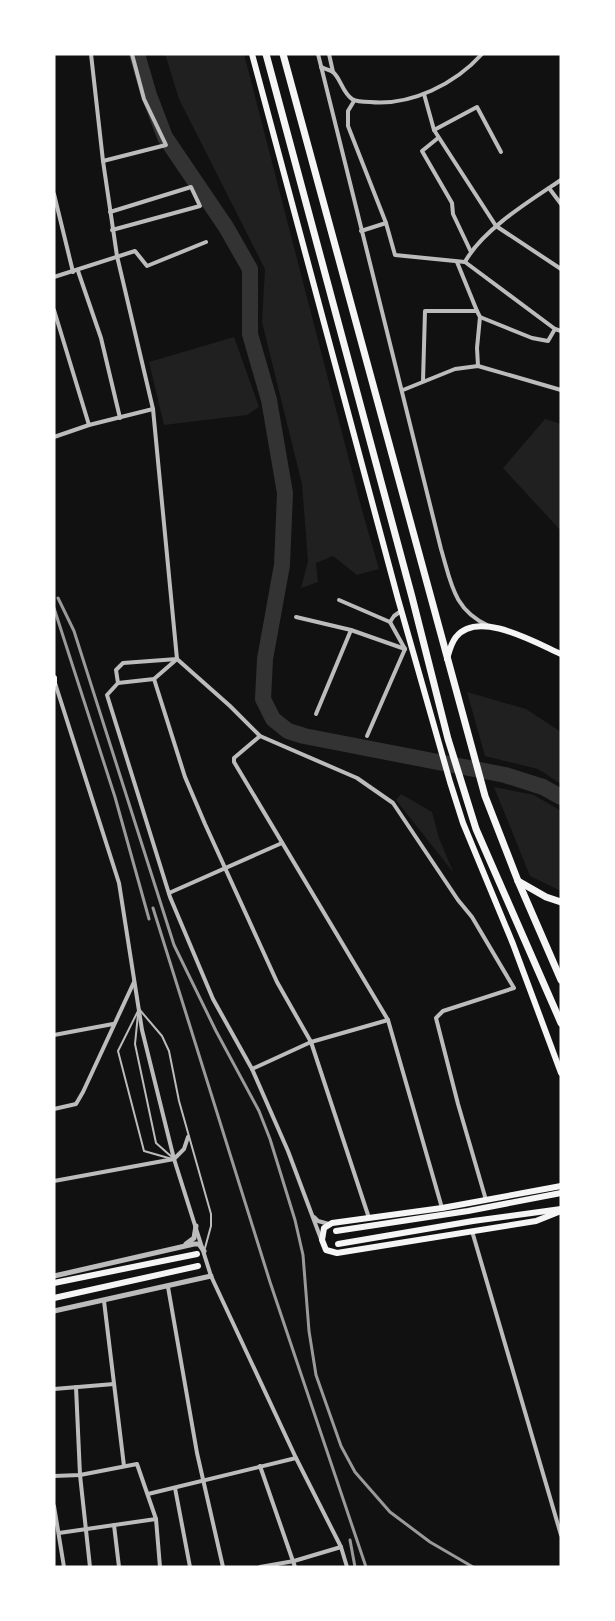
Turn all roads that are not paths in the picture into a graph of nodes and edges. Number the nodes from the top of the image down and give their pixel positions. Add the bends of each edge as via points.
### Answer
1 (91, 54) edge
2 (132, 54) edge
3 (252, 54) edge
4 (266, 54) edge
5 (283, 54) edge
6 (318, 54) edge
7 (329, 54) edge
8 (482, 54) edge
9 (321, 67) junction
10 (333, 72) junction
11 (424, 94) junction
12 (354, 101) junction
13 (434, 130) junction
14 (438, 137) junction
15 (501, 152) dead end
16 (103, 161) junction
17 (561, 180) edge
18 (549, 188) junction
19 (54, 194) edge
20 (561, 204) edge
21 (110, 212) junction
22 (386, 224) junction
23 (496, 226) junction
24 (112, 230) junction
25 (361, 231) junction
26 (206, 242) dead end
27 (471, 252) junction
28 (117, 256) junction
29 (457, 262) junction
30 (465, 262) junction
31 (561, 269) edge
32 (75, 271) junction
33 (54, 277) edge
34 (54, 310) edge
35 (477, 311) junction
36 (480, 316) junction
37 (555, 329) junction
38 (561, 330) edge
39 (478, 366) junction
40 (423, 381) junction
41 (403, 390) junction
42 (561, 390) edge
43 (153, 409) junction
44 (120, 418) junction
45 (89, 425) junction
46 (54, 437) edge
47 (339, 600) dead end
48 (402, 611) junction
49 (296, 617) dead end
50 (472, 618) junction
51 (390, 622) junction
52 (470, 626) junction
53 (490, 626) junction
54 (351, 630) junction
55 (405, 649) junction
56 (561, 654) edge
57 (177, 659) junction
58 (447, 660) junction
59 (54, 678) edge
60 (154, 679) junction
61 (54, 683) edge
62 (118, 683) junction
63 (316, 714) dead end
64 (260, 736) junction
65 (367, 736) dead end
66 (282, 843) junction
67 (225, 868) junction
68 (518, 882) junction
69 (169, 893) junction
70 (561, 902) edge
71 (561, 980) edge
72 (135, 981) junction
73 (139, 1009) junction
74 (388, 1020) junction
75 (560, 1021) edge
76 (114, 1024) junction
77 (54, 1035) edge
78 (311, 1042) junction
79 (252, 1069) junction
80 (561, 1073) edge
81 (54, 1109) edge
82 (188, 1137) junction
83 (174, 1159) junction
84 (54, 1182) edge
85 (561, 1186) edge
86 (561, 1193) edge
87 (486, 1200) junction
88 (442, 1208) junction
89 (561, 1210) edge
90 (310, 1213) junction
91 (369, 1218) junction
92 (329, 1224) junction
93 (196, 1226) junction
94 (336, 1231) dead end
95 (472, 1231) junction
96 (322, 1240) junction
97 (338, 1244) dead end
98 (181, 1246) junction
99 (201, 1253) junction
100 (198, 1266) dead end
101 (54, 1276) edge
102 (211, 1276) junction
103 (54, 1283) edge
104 (168, 1287) junction
105 (54, 1298) edge
106 (104, 1301) junction
107 (54, 1311) edge
108 (114, 1384) junction
109 (76, 1387) junction
110 (54, 1389) edge
111 (296, 1458) junction
112 (124, 1466) junction
113 (260, 1466) junction
114 (80, 1475) junction
115 (54, 1476) edge
116 (203, 1480) junction
117 (175, 1488) junction
118 (148, 1494) junction
119 (54, 1506) edge
120 (156, 1519) junction
121 (114, 1525) junction
122 (85, 1528) junction
123 (59, 1533) junction
124 (561, 1535) edge
125 (341, 1547) junction
126 (294, 1560) junction
127 (64, 1567) edge
128 (90, 1567) edge
129 (118, 1567) edge
130 (160, 1567) edge
131 (190, 1567) edge
132 (223, 1567) edge
133 (260, 1567) edge
134 (295, 1567) edge
135 (346, 1567) edge

1 - 16 street
2 - 16 street via 144,99 166,145
3 - 48 main road
4 - 75 highway via 460,780 476,829
5 - 58 highway
6 - 9 street
7 - 10 street
8 - 11 street via 469,69
9 - 10 street
9 - 25 street
10 - 12 street
11 - 12 street via 401,102
11 - 13 street
12 - 22 street via 348,111 348,126
13 - 14 street
13 - 15 street via 477,107
14 - 23 street
14 - 27 street via 422,151 452,203 453,214
16 - 21 street
17 - 18 street
18 - 20 street
18 - 23 street
19 - 32 street
21 - 24 street
21 - 24 street via 191,187 200,206
22 - 25 street
22 - 29 street via 395,255
23 - 27 street
23 - 31 street
24 - 28 street
25 - 41 street
26 - 28 street via 147,266 135,251
27 - 30 street
28 - 32 street
28 - 43 street
29 - 30 street
29 - 35 street
30 - 37 street
32 - 33 street
32 - 44 street via 101,338
34 - 45 street
35 - 36 street
35 - 40 street via 425,311
36 - 37 street via 548,341
36 - 39 street
37 - 38 street
39 - 40 street via 455,369
39 - 42 street
40 - 41 street
41 - 50 street via 444,560 454,592
43 - 44 street
43 - 57 street
44 - 45 street
45 - 46 street
47 - 51 street
48 - 51 street
48 - 80 main road via 463,823
49 - 54 street
50 - 52 street
50 - 53 street
51 - 55 street
52 - 53 main road
52 - 58 main road via 457,636
53 - 56 main road
54 - 55 street
54 - 63 street
55 - 65 street
57 - 60 street
57 - 62 street via 123,663 116,669
57 - 64 street
58 - 68 highway via 485,796
59 - 61 main road
60 - 62 street
60 - 67 street via 185,777
61 - 72 street via 119,883
62 - 69 street via 107,695
64 - 66 street via 234,762
64 - 87 street via 357,778 393,803 472,917 514,988 443,1011 436,1018
66 - 67 street
66 - 74 street
67 - 69 street
67 - 78 street via 277,982
68 - 70 highway
68 - 71 highway
69 - 79 street via 213,999
72 - 73 street
72 - 76 street
73 - 82 lane via 162,1036 169,1052
73 - 83 street
73 - 83 lane via 135,1044 156,1143
73 - 83 lane via 118,1051 144,1151
74 - 78 street
74 - 88 street
76 - 77 street
76 - 81 street via 76,1104
78 - 79 street
78 - 91 street
79 - 90 street
82 - 83 street via 184,1149
82 - 99 lane via 211,1214
83 - 84 street
83 - 93 street
85 - 87 main road
86 - 94 main road
87 - 88 main road
88 - 91 main road
89 - 95 main road via 536,1221
89 - 97 main road
90 - 92 street
90 - 96 street
91 - 92 main road
92 - 96 main road
93 - 98 street via 194,1238
93 - 99 street
95 - 96 main road via 337,1253 326,1250
95 - 124 street
98 - 99 street via 199,1244
98 - 101 street
99 - 102 street
99 - 103 main road
100 - 105 main road
102 - 104 street
102 - 111 street
104 - 106 street
104 - 116 street
106 - 107 street
106 - 108 street
108 - 109 street
108 - 112 street
109 - 110 street
109 - 114 street
111 - 113 street
111 - 125 street
112 - 114 street
112 - 118 street via 137,1464
113 - 116 street
113 - 126 street
114 - 115 street
114 - 122 street
116 - 117 street
116 - 132 street
117 - 118 street
117 - 131 street
118 - 120 street
119 - 123 street
120 - 121 street
120 - 130 street
121 - 122 street
121 - 129 street
122 - 123 street
122 - 128 street
123 - 127 street
125 - 126 street
125 - 135 street
126 - 133 street
126 - 134 street

